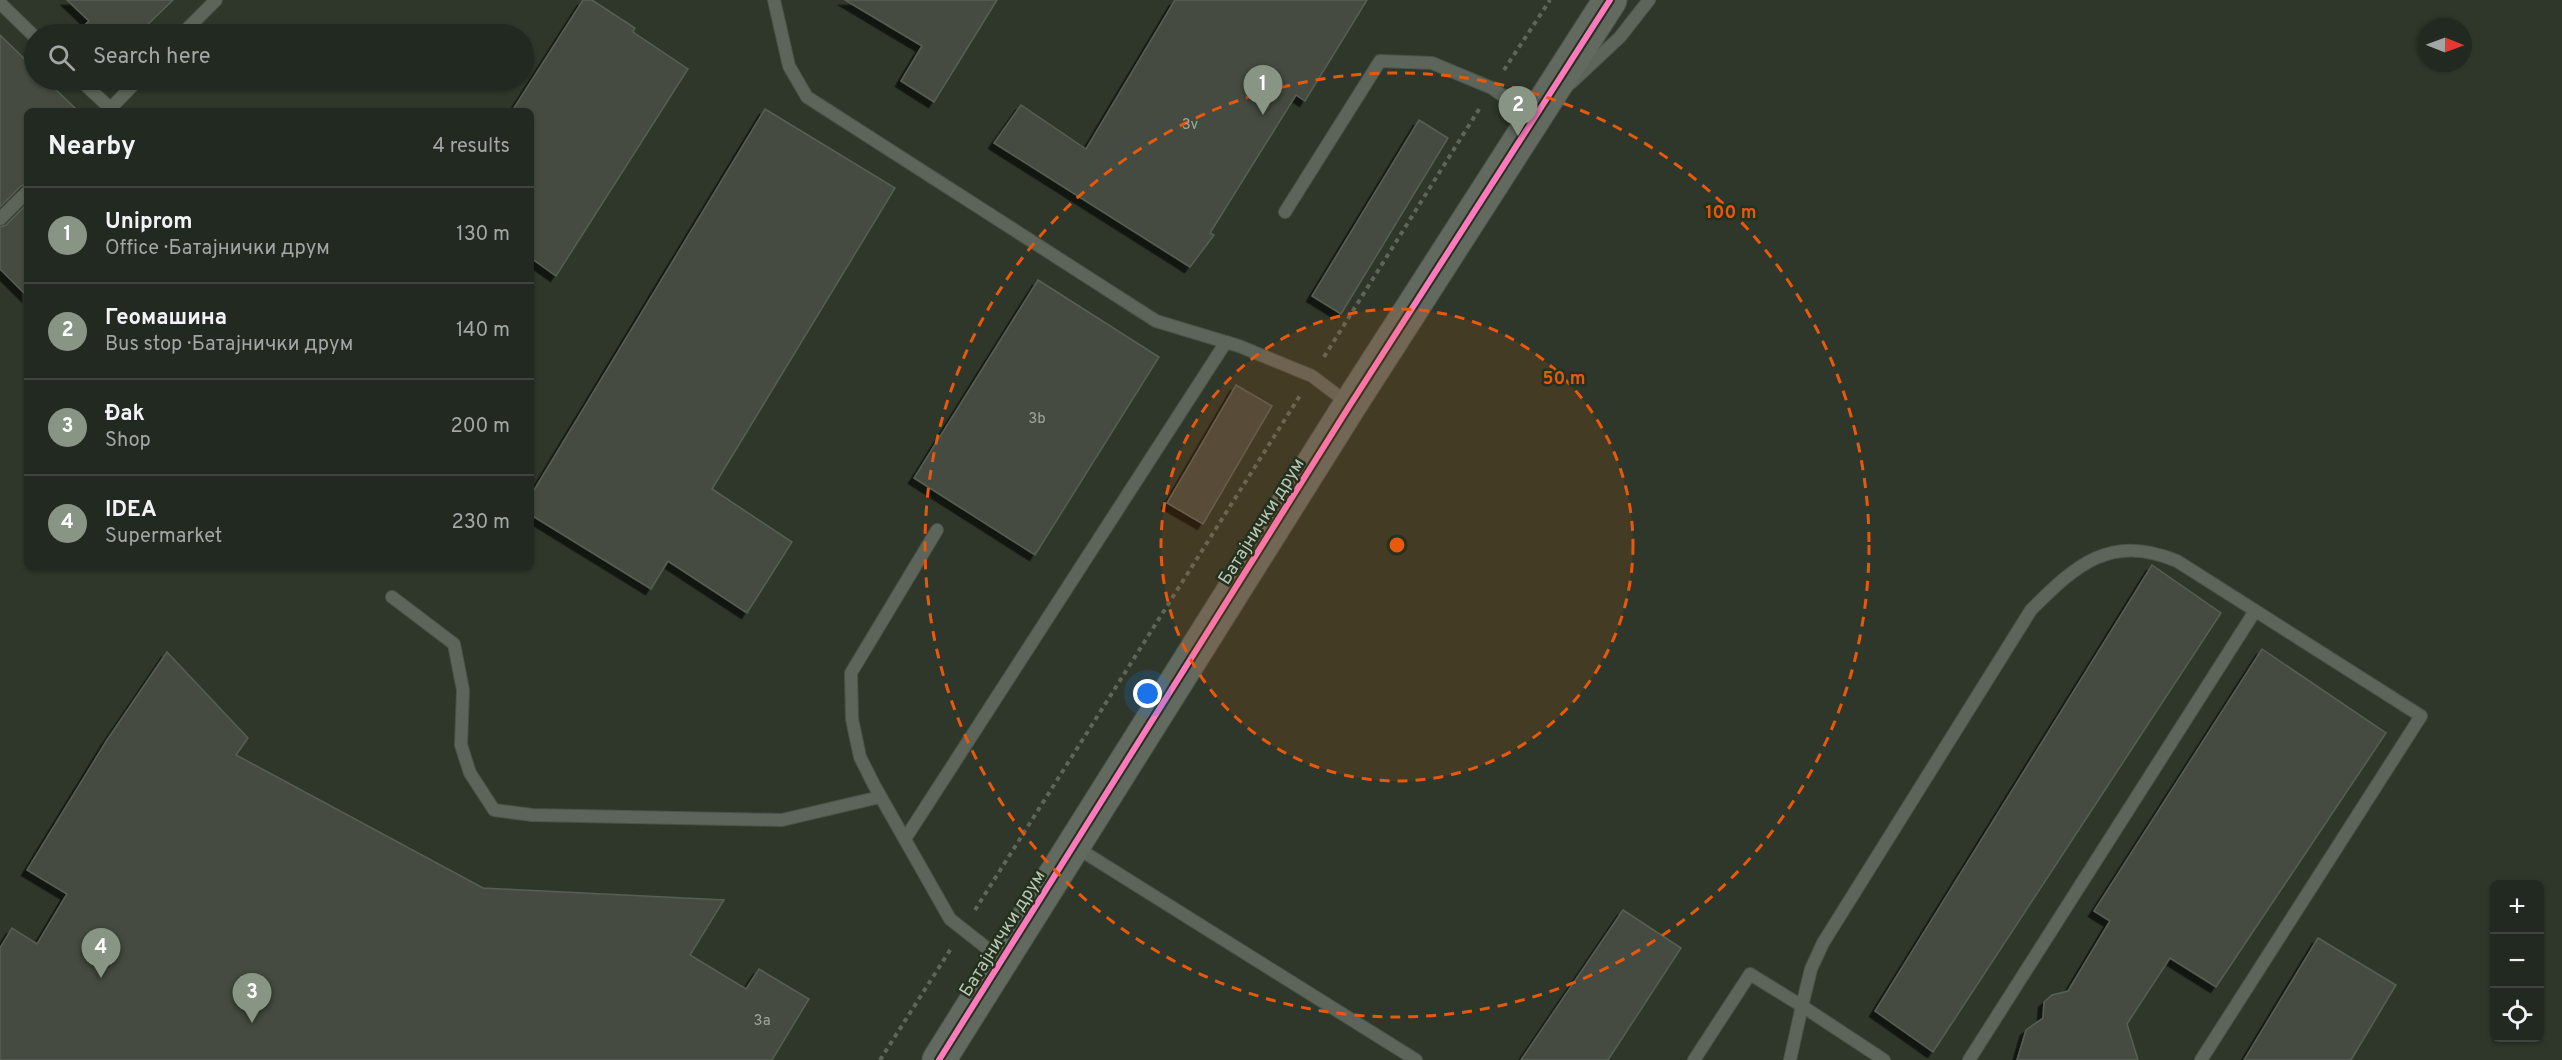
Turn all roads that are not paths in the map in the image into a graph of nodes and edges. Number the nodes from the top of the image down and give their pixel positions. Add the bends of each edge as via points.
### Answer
1 (216, 0) edge
2 (774, 0) edge
3 (1610, 0) edge
4 (1649, 0) edge
5 (0, 3) edge
6 (192, 24) edge
7 (24, 26) edge
8 (90, 90) edge
9 (128, 90) edge
10 (107, 108) edge
11 (111, 108) edge
12 (1537, 113) junction
13 (24, 195) edge
14 (1284, 212) dead end
15 (0, 219) edge
16 (1226, 342) junction
17 (1350, 405) junction
18 (937, 530) dead end
19 (392, 597) dead end
20 (2255, 611) junction
21 (880, 797) junction
22 (905, 839) junction
23 (1074, 846) junction
24 (1002, 960) junction
25 (1802, 1006) junction
26 (939, 1060) edge
27 (1416, 1060) edge
28 (1694, 1060) edge
29 (1790, 1060) edge
30 (1884, 1060) edge
31 (1969, 1060) edge
32 (2201, 1060) edge

1 - 6 lane
2 - 16 lane via 789,66 807,97 1156,321
3 - 12 main road, Батајнички друм
4 - 12 lane via 1611,45
5 - 7 lane
8 - 10 lane
9 - 11 lane
12 - 14 lane via 1492,88 1432,63 1380,61
12 - 17 main road, Батајнички друм
13 - 15 lane
16 - 17 lane via 1311,376
16 - 22 lane
17 - 23 main road, Батајнички друм
18 - 21 lane via 851,673 852,719 860,757
19 - 21 lane via 454,644 463,690 461,745 470,773 494,810 532,815 782,820
20 - 25 lane via 2177,561 2142,549 2106,554 2085,562 2063,579 2031,610 1823,943 1811,969
20 - 31 lane
20 - 32 lane via 2421,716
21 - 22 lane
22 - 24 lane via 950,919
23 - 24 main road, Батајнички друм
23 - 27 lane
24 - 26 main road, Батајнички друм
25 - 28 lane via 1750,974
25 - 29 lane
25 - 30 lane

